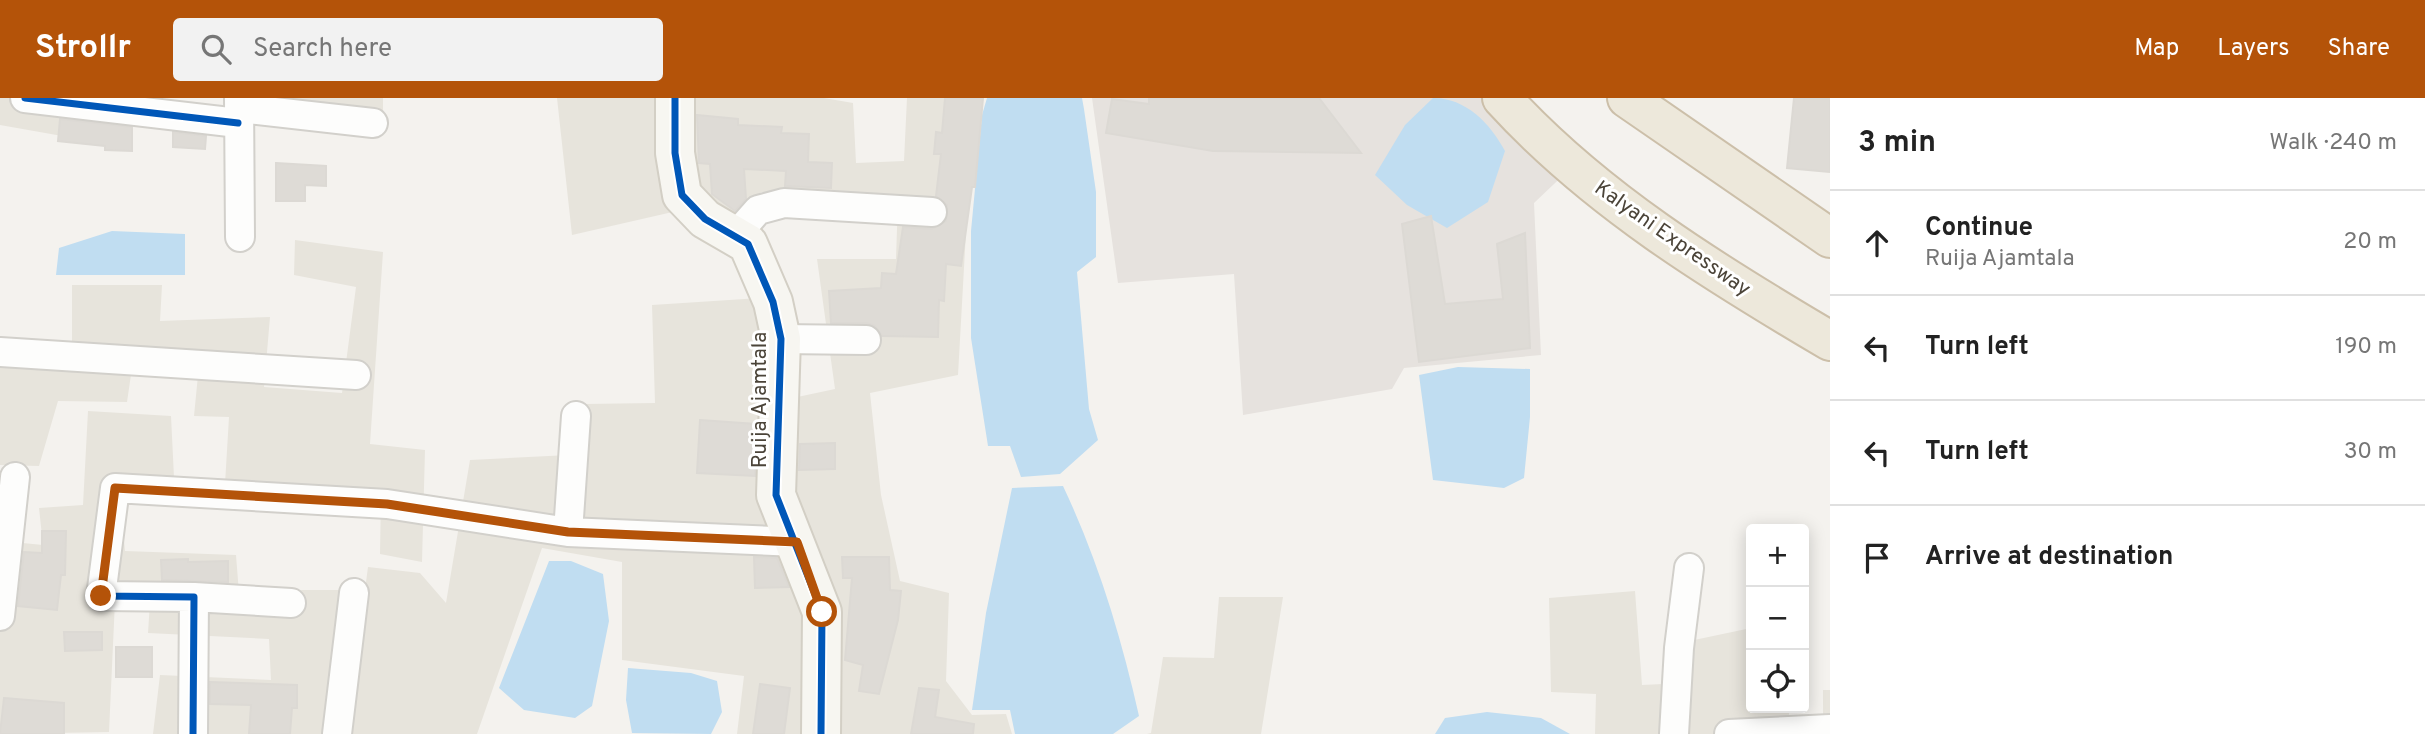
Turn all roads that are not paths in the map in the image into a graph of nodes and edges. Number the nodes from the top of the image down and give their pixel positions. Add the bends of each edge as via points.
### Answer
1 (25, 98) edge
2 (676, 98) edge
3 (1485, 98) edge
4 (1627, 98) edge
5 (238, 110) edge
6 (1513, 110) edge
7 (373, 123) dead end
8 (932, 212) dead end
9 (735, 236) junction
10 (240, 237) dead end
11 (1830, 238) edge
12 (781, 339) junction
13 (866, 340) dead end
14 (1830, 341) edge
15 (0, 352) edge
16 (356, 375) dead end
17 (576, 416) dead end
18 (15, 477) dead end
19 (568, 532) junction
20 (797, 542) junction
21 (1689, 568) dead end
22 (354, 593) dead end
23 (194, 597) junction
24 (291, 603) dead end
25 (0, 616) edge
26 (1830, 729) edge
27 (192, 734) edge
28 (337, 734) edge
29 (821, 734) edge
30 (1674, 734) edge
31 (1729, 734) edge

1 - 5 street
2 - 9 street, Ruija Ajamtala via 682,195 705,219
3 - 6 street, Kalyani Expressway
4 - 11 highway
5 - 7 street
5 - 10 street
6 - 14 highway, Kalyani Expressway via 1616,203 1733,284
8 - 9 street via 784,203 758,210
9 - 12 street, Ruija Ajamtala via 748,244 773,302
12 - 13 street
12 - 20 street, Ruija Ajamtala via 776,495
15 - 16 street
17 - 19 street
18 - 25 street
19 - 20 street
19 - 23 street via 387,504 115,488 101,596
20 - 29 street, Ruija Ajamtala via 822,612
21 - 30 street
22 - 28 street
23 - 24 street
23 - 27 street
26 - 31 street

